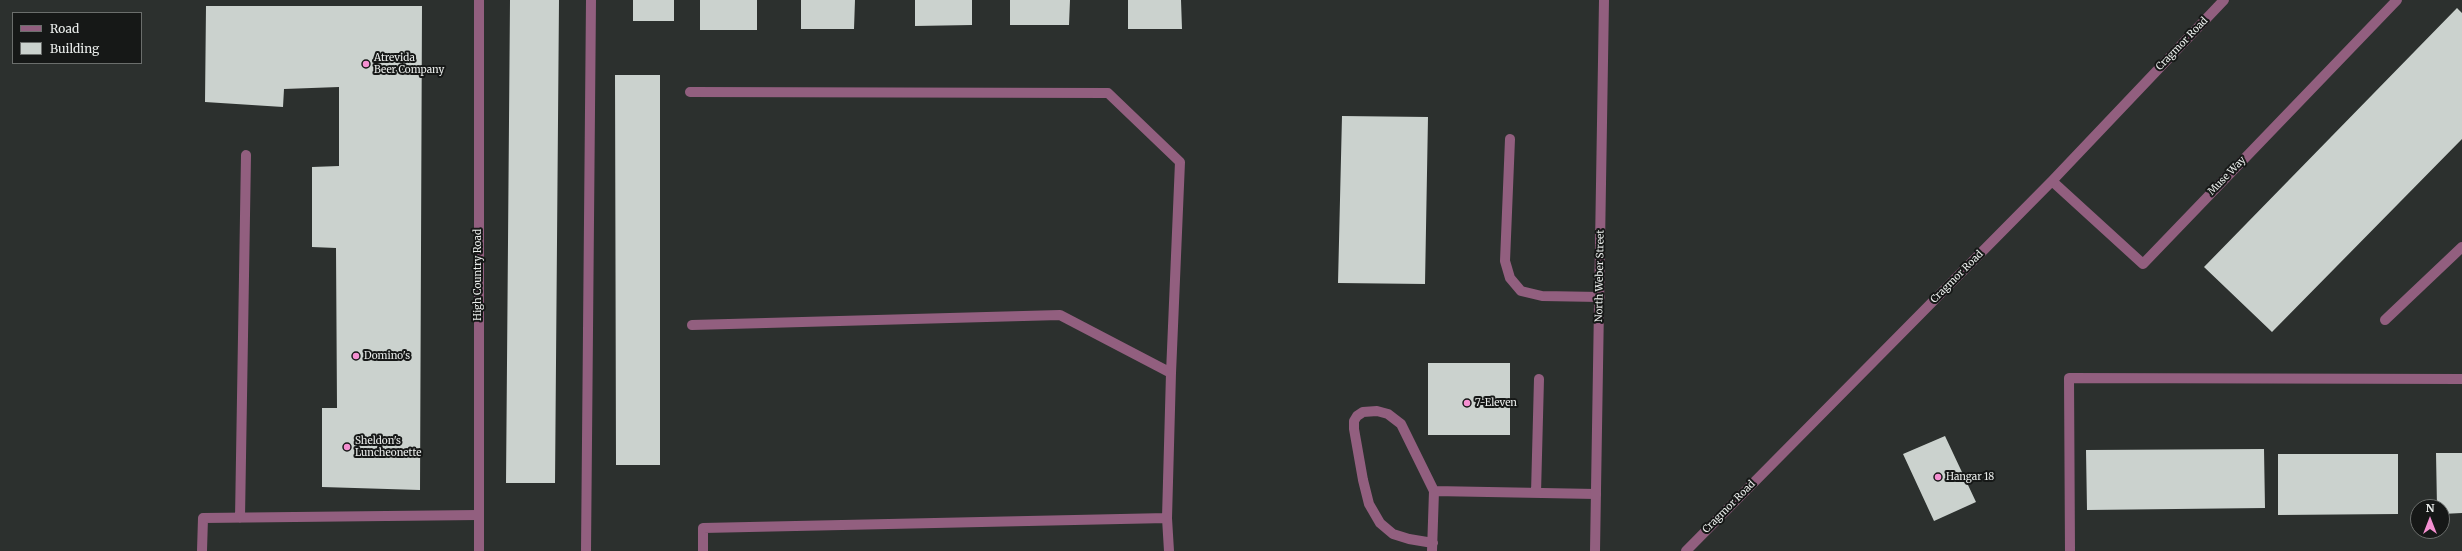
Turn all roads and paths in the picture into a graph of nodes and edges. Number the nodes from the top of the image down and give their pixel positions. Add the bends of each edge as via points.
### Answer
1 (478, 0) edge
2 (591, 0) edge
3 (1604, 0) edge
4 (2224, 0) edge
5 (2397, 0) edge
6 (690, 92) dead end
7 (1510, 139) dead end
8 (246, 155) dead end
9 (2052, 181) junction
10 (2462, 246) edge
11 (1600, 297) junction
12 (2385, 320) dead end
13 (692, 325) dead end
14 (1172, 372) junction
15 (1539, 379) dead end
16 (2462, 379) edge
17 (1434, 491) junction
18 (1536, 492) junction
19 (1596, 494) junction
20 (478, 515) junction
21 (240, 518) junction
22 (1167, 518) junction
23 (1433, 547) edge
24 (202, 551) edge
25 (479, 551) edge
26 (586, 551) edge
27 (703, 551) edge
28 (1169, 551) edge
29 (1595, 551) edge
30 (1686, 551) edge
31 (2070, 551) edge

1 - 20 street, High Country Road
2 - 26 street
3 - 11 street, North Weber Street
4 - 9 street, Cragmor Road
5 - 9 street, Muse Way via 2143,264
6 - 14 street via 1108,93 1180,162
7 - 11 street via 1505,261 1510,278 1521,291 1542,296
8 - 21 street
9 - 30 street, Cragmor Road
10 - 12 street
11 - 19 street, North Weber Street
13 - 14 street via 1060,315
14 - 22 street
15 - 18 street
16 - 31 street via 2069,378
17 - 18 street
17 - 23 street
17 - 23 street via 1401,424 1388,414 1377,411 1363,412 1357,416 1354,429 1363,480 1369,504 1380,523 1393,534
18 - 19 street
19 - 29 street, North Weber Street
20 - 21 street
20 - 25 street, High Country Road
21 - 24 street via 203,518
22 - 27 street via 703,528
22 - 28 street

